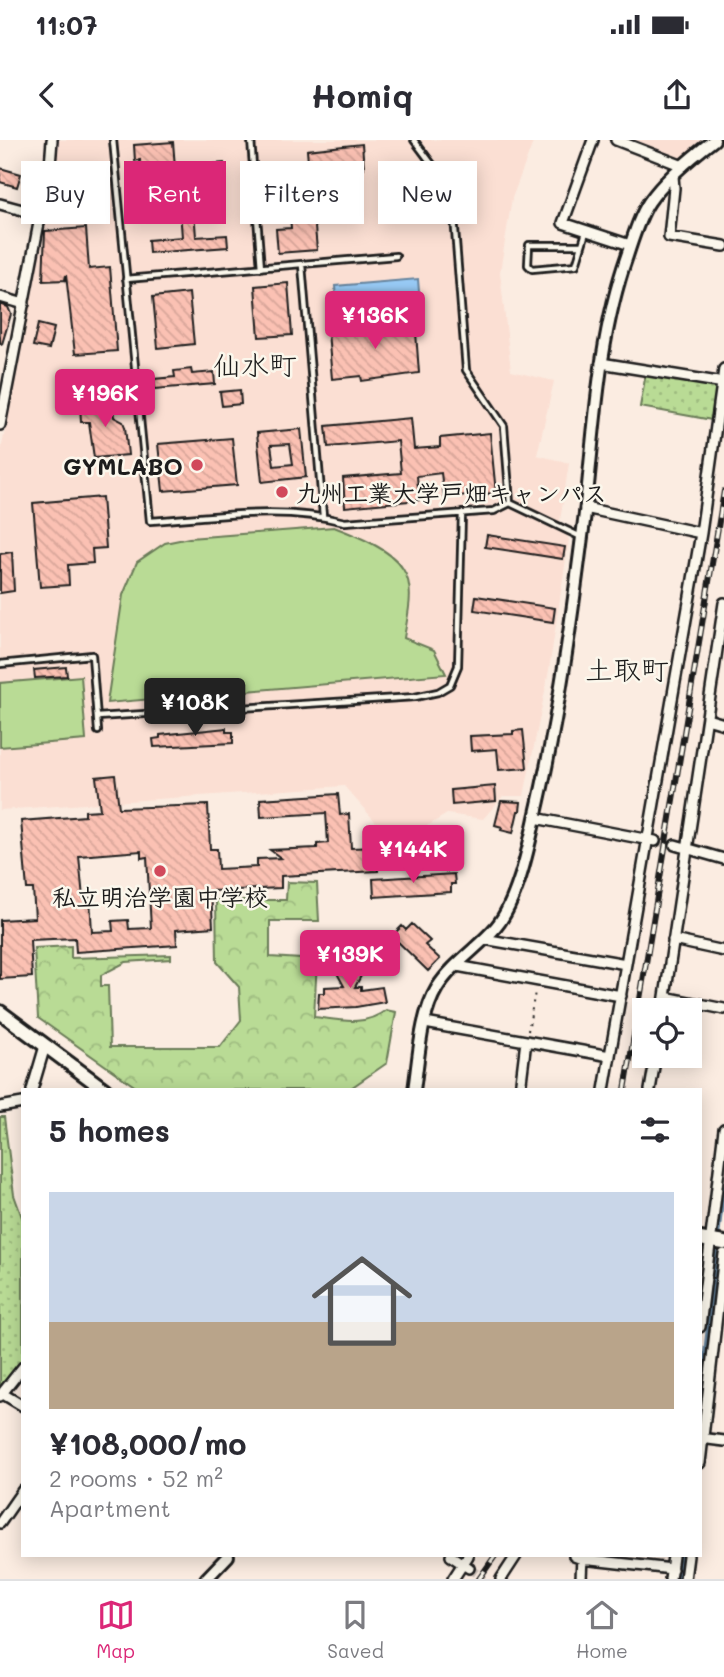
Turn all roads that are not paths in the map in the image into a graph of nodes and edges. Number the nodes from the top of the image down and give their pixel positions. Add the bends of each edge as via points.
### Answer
1 (52, 140) edge
2 (113, 140) edge
3 (251, 140) edge
4 (414, 140) edge
5 (593, 140) edge
6 (616, 140) edge
7 (714, 140) edge
8 (50, 161) edge
9 (683, 166) junction
10 (673, 176) junction
11 (0, 204) edge
12 (21, 210) edge
13 (39, 224) edge
14 (586, 231) junction
15 (630, 245) junction
16 (582, 246) junction
17 (724, 246) edge
18 (396, 256) dead end
19 (302, 265) junction
20 (261, 268) junction
21 (126, 279) junction
22 (0, 297) edge
23 (24, 304) junction
24 (601, 363) junction
25 (724, 369) edge
26 (723, 382) edge
27 (4, 386) edge
28 (0, 425) edge
29 (510, 503) junction
30 (585, 508) junction
31 (462, 513) junction
32 (323, 516) junction
33 (701, 533) junction
34 (581, 537) junction
35 (724, 603) edge
36 (720, 658) edge
37 (0, 664) edge
38 (97, 717) junction
39 (707, 719) junction
40 (724, 724) edge
41 (98, 731) dead end
42 (535, 818) junction
43 (651, 840) junction
44 (674, 845) tunnel mouth
45 (688, 849) junction
46 (724, 859) edge
47 (484, 939) junction
48 (673, 940) junction
49 (724, 951) edge
50 (626, 964) junction
51 (457, 966) junction
52 (621, 996) junction
53 (665, 997) joint
54 (724, 1009) edge
55 (0, 1012) edge
56 (425, 1023) junction
57 (526, 1041) junction
58 (45, 1046) junction
59 (610, 1056) junction
60 (654, 1068) edge
61 (33, 1088) edge
62 (102, 1088) edge
63 (414, 1088) edge
64 (520, 1088) edge
65 (604, 1088) edge
66 (650, 1088) edge
67 (21, 1103) edge
68 (0, 1107) edge
69 (724, 1129) edge
70 (705, 1240) edge
71 (724, 1243) edge
72 (724, 1254) edge
73 (703, 1278) edge
74 (21, 1370) edge
75 (1, 1395) edge
76 (21, 1405) edge
77 (702, 1438) edge
78 (724, 1441) edge
79 (21, 1493) edge
80 (0, 1523) edge
81 (227, 1557) edge
82 (515, 1557) edge
83 (580, 1557) edge
84 (688, 1557) edge
85 (638, 1560) edge
86 (467, 1563) edge
87 (671, 1574) edge
88 (206, 1579) edge
89 (453, 1579) edge
90 (501, 1579) edge
91 (581, 1579) edge
92 (685, 1579) edge

1 - 8 street
2 - 21 lane
3 - 20 lane
4 - 29 lane via 452,191 466,370 504,426
5 - 14 street via 563,223
6 - 9 street
7 - 9 street
9 - 10 street
10 - 15 street via 649,202
10 - 17 street via 669,237
11 - 12 street
13 - 23 street
14 - 15 street
14 - 16 lane
15 - 24 street via 616,287
16 - 16 lane via 576,265 532,269 528,265 529,245
18 - 19 lane
19 - 20 lane
19 - 32 lane
20 - 21 lane
21 - 32 lane via 150,521 298,513
22 - 23 street
23 - 27 street
24 - 26 street
24 - 30 street
25 - 26 street
26 - 33 street
27 - 28 street
29 - 31 lane via 494,510
29 - 34 lane
30 - 33 street
30 - 34 street
31 - 32 lane via 345,522
31 - 38 lane via 458,666 450,685 438,692
33 - 43 street
34 - 42 street via 561,684
35 - 36 street
36 - 39 street
37 - 38 lane via 92,655
38 - 41 lane
39 - 40 street
39 - 45 street
42 - 43 street
42 - 47 street via 507,911
43 - 50 street
44 - 45 street
45 - 46 street
45 - 48 street
47 - 50 street
47 - 51 street
48 - 49 street
48 - 53 street
50 - 52 street
51 - 52 street
51 - 56 street via 438,986
52 - 59 street
53 - 54 street
55 - 58 main road
56 - 57 street
56 - 63 street
57 - 59 street
57 - 64 street
58 - 61 street
58 - 62 main road
59 - 65 street
60 - 66 street
67 - 68 street
69 - 70 street
70 - 71 main road
70 - 73 street
72 - 77 street
74 - 75 street
75 - 76 street
77 - 78 street
79 - 80 street
81 - 88 street
82 - 90 street
83 - 85 street
83 - 91 street
84 - 92 street
85 - 87 street
86 - 89 street

